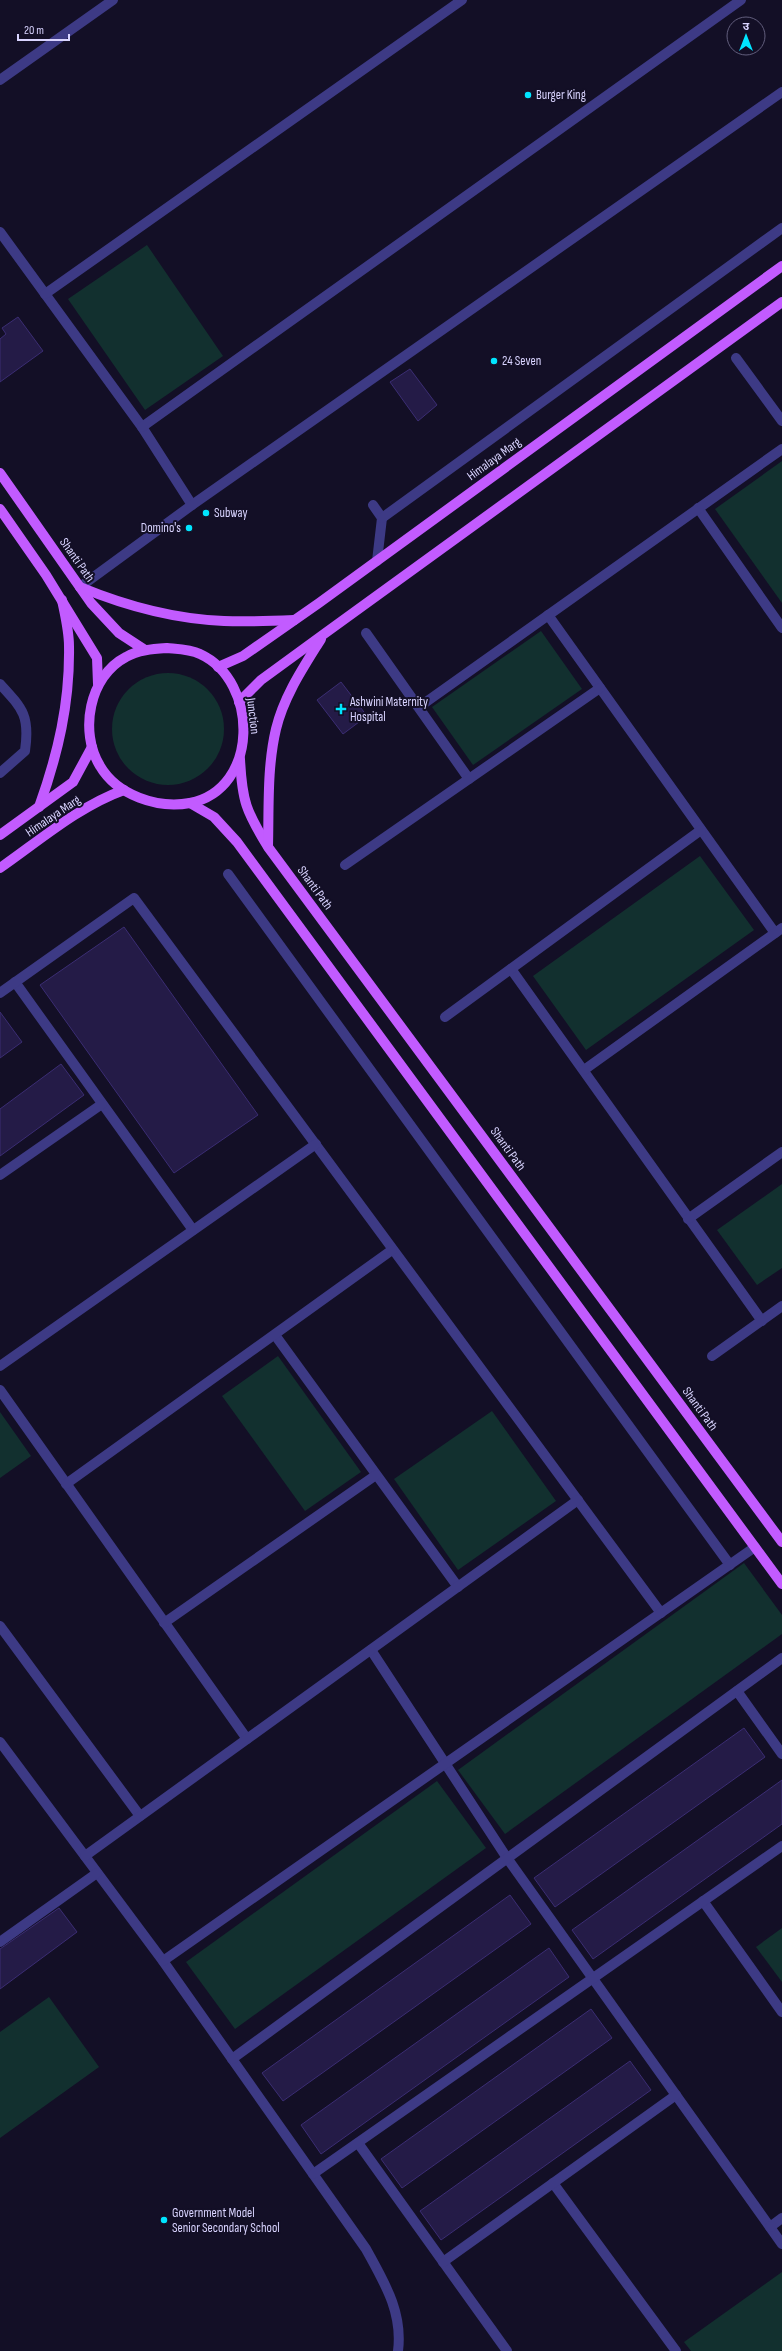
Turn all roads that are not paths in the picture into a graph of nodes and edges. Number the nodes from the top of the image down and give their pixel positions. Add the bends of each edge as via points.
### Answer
1 (113, 0) edge
2 (462, 0) edge
3 (741, 0) edge
4 (0, 80) edge
5 (782, 92) edge
6 (782, 228) edge
7 (0, 232) edge
8 (782, 266) edge
9 (45, 294) junction
10 (782, 302) edge
11 (736, 358) dead end
12 (782, 420) edge
13 (142, 427) junction
14 (782, 449) edge
15 (0, 473) edge
16 (373, 504) dead end
17 (192, 505) junction
18 (698, 508) junction
19 (0, 510) edge
20 (382, 518) junction
21 (377, 561) junction
22 (80, 587) junction
23 (62, 600) junction
24 (548, 615) junction
25 (294, 620) junction
26 (782, 628) edge
27 (324, 634) junction
28 (366, 634) dead end
29 (145, 650) junction
30 (218, 667) junction
31 (0, 684) edge
32 (98, 684) junction
33 (600, 688) junction
34 (239, 702) junction
35 (419, 707) junction
36 (92, 747) junction
37 (240, 759) junction
38 (0, 773) edge
39 (469, 779) junction
40 (124, 790) junction
41 (190, 803) junction
42 (39, 808) junction
43 (701, 830) junction
44 (0, 835) edge
45 (268, 847) junction
46 (345, 865) dead end
47 (0, 868) edge
48 (228, 874) dead end
49 (778, 930) edge
50 (511, 969) junction
51 (15, 982) junction
52 (0, 993) edge
53 (445, 1017) dead end
54 (584, 1070) junction
55 (102, 1104) junction
56 (316, 1144) junction
57 (782, 1152) edge
58 (0, 1175) edge
59 (688, 1219) junction
60 (193, 1230) junction
61 (392, 1250) junction
62 (782, 1306) edge
63 (762, 1321) junction
64 (275, 1335) junction
65 (712, 1356) dead end
66 (0, 1366) edge
67 (0, 1390) edge
68 (376, 1475) junction
69 (66, 1484) junction
70 (578, 1500) junction
71 (779, 1530) edge
72 (782, 1542) edge
73 (755, 1547) junction
74 (730, 1565) junction
75 (782, 1584) edge
76 (458, 1587) junction
77 (661, 1613) junction
78 (164, 1623) junction
79 (0, 1626) edge
80 (371, 1650) junction
81 (782, 1658) edge
82 (737, 1691) junction
83 (247, 1739) junction
84 (0, 1742) edge
85 (782, 1754) edge
86 (446, 1765) junction
87 (140, 1816) junction
88 (782, 1846) edge
89 (85, 1856) junction
90 (507, 1858) junction
91 (97, 1873) junction
92 (703, 1901) junction
93 (0, 1942) edge
94 (163, 1961) junction
95 (593, 1978) junction
96 (782, 2012) edge
97 (232, 2059) junction
98 (676, 2095) junction
99 (358, 2144) junction
100 (313, 2174) junction
101 (553, 2183) junction
102 (782, 2218) edge
103 (770, 2227) junction
104 (782, 2244) edge
105 (443, 2262) junction
106 (398, 2351) edge
107 (507, 2351) edge
108 (676, 2351) edge

1 - 4 street
2 - 9 street
3 - 13 street
5 - 17 street
6 - 20 street
7 - 9 street
8 - 21 main road, Himalaya Marg
9 - 13 street
10 - 27 main road
11 - 12 street
13 - 17 street
14 - 18 street
15 - 22 main road, Shanti Path
16 - 20 street
17 - 22 street
18 - 24 street
18 - 26 street
19 - 23 main road
20 - 21 street
21 - 25 main road, Himalaya Marg
22 - 25 main road via 116,602 167,614 224,621
22 - 29 main road, Shanti Path via 119,633
23 - 32 main road via 97,658
23 - 42 main road via 69,645 65,706 55,762
24 - 33 street
24 - 35 street
25 - 30 main road, Himalaya Marg via 243,656
27 - 34 main road via 261,680
27 - 45 main road via 290,692 276,730 268,790
28 - 35 street
29 - 30 main road, Junction via 191,650
29 - 32 main road, Junction via 126,657
30 - 34 main road, Junction via 236,691
31 - 38 street via 22,709 28,731 25,751
32 - 36 main road, Junction via 89,711
33 - 39 street
33 - 43 street
34 - 37 main road, Junction via 244,736
35 - 39 street
36 - 40 main road, Junction via 100,766
36 - 42 main road, Himalaya Marg via 73,782
37 - 41 main road, Junction via 231,777 220,788 205,798
37 - 45 main road, Shanti Path via 242,792 248,813
39 - 46 street
40 - 41 main road, Junction via 135,797 157,803
40 - 47 main road, Himalaya Marg via 87,809
41 - 73 main road via 214,817 238,842
42 - 44 main road, Himalaya Marg
43 - 49 street
43 - 50 street
45 - 71 main road, Shanti Path
48 - 74 street
49 - 54 street
50 - 53 street
50 - 54 street
51 - 52 street
51 - 55 street
51 - 56 street via 134,898
54 - 59 street
55 - 58 street
55 - 60 street
56 - 60 street
56 - 61 street
57 - 59 street
59 - 63 street
60 - 66 street
61 - 64 street
61 - 70 street
62 - 63 street
63 - 65 street
64 - 68 street
64 - 69 street
67 - 69 street
68 - 76 street
68 - 78 street
69 - 78 street
70 - 76 street
70 - 77 street
71 - 72 main road, Shanti Path
73 - 74 street
73 - 75 main road
74 - 77 street
76 - 80 street
77 - 86 street
78 - 83 street
79 - 87 street
80 - 83 street
80 - 86 street
81 - 82 street
82 - 85 street
82 - 90 street
83 - 87 street
84 - 89 street
86 - 90 street
86 - 94 street
87 - 89 street
88 - 92 street
89 - 91 street
90 - 95 street
90 - 97 street
91 - 93 street
91 - 94 street
92 - 95 street
92 - 96 street
94 - 97 street
95 - 98 street
95 - 99 street
97 - 100 street
98 - 101 street
98 - 103 street
99 - 100 street
99 - 105 street
100 - 106 street via 366,2249 392,2296 400,2336
101 - 105 street
101 - 108 street
102 - 103 street
103 - 104 street
105 - 107 street

